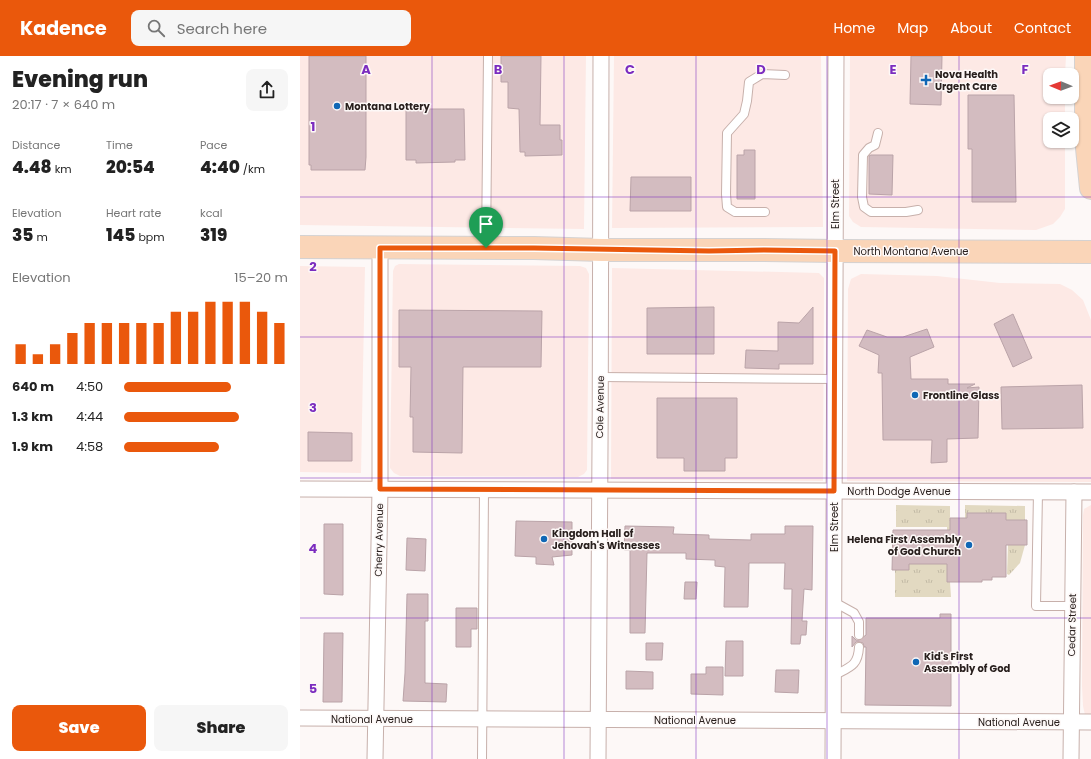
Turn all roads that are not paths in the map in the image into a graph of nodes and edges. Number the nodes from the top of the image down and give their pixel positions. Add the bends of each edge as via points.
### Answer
1 (488, 56) edge
2 (601, 56) edge
3 (836, 56) edge
4 (1088, 68) edge
5 (785, 75) dead end
6 (878, 133) dead end
7 (1091, 188) edge
8 (918, 210) dead end
9 (764, 212) dead end
10 (300, 247) edge
11 (380, 248) junction
12 (486, 248) junction
13 (602, 250) junction
14 (835, 251) junction
15 (1091, 252) edge
16 (600, 377) junction
17 (835, 379) junction
18 (300, 488) edge
19 (380, 489) junction
20 (484, 489) junction
21 (599, 490) junction
22 (834, 491) junction
23 (1038, 492) junction
24 (1074, 492) junction
25 (1091, 492) edge
26 (834, 602) junction
27 (1073, 606) junction
28 (859, 636) dead end
29 (859, 647) dead end
30 (833, 676) junction
31 (300, 718) edge
32 (376, 719) junction
33 (482, 719) junction
34 (598, 720) junction
35 (833, 721) junction
36 (1071, 722) junction
37 (1091, 722) edge
38 (376, 759) edge
39 (482, 759) edge
40 (598, 759) edge
41 (833, 759) edge
42 (1071, 759) edge

1 - 12 lane
2 - 13 street, Cole Avenue
3 - 14 street, Elm Street
4 - 7 main road via 1086,138
5 - 9 lane via 762,74 749,82 744,114 727,133 727,207 735,212
6 - 8 lane via 875,145 863,155 864,207 871,212
10 - 11 main road, North Montana Avenue
11 - 12 main road, North Montana Avenue
11 - 19 street, Cherry Avenue
12 - 13 main road, North Montana Avenue
13 - 14 main road, North Montana Avenue
13 - 16 street, Cole Avenue
14 - 15 main road, North Montana Avenue
14 - 17 street, Elm Street
16 - 17 lane
16 - 21 street, Cole Avenue
17 - 22 street, Elm Street
18 - 19 street, North Dodge Avenue
19 - 20 street, North Dodge Avenue
19 - 32 street, Cherry Avenue
20 - 21 street, North Dodge Avenue
20 - 33 lane
21 - 22 street, North Dodge Avenue
21 - 34 street, Cole Avenue
22 - 23 street, North Dodge Avenue
22 - 26 street, Elm Street
23 - 24 street, North Dodge Avenue
23 - 27 lane via 1036,606
24 - 25 street, North Dodge Avenue
24 - 27 street, Cedar Street
26 - 28 lane via 854,614 859,622
26 - 30 street, Elm Street
27 - 36 street, Cedar Street
29 - 30 lane via 858,657 853,664
30 - 35 street, Elm Street
31 - 32 street, National Avenue
32 - 33 street, National Avenue
32 - 38 street, Cherry Avenue
33 - 34 street, National Avenue
33 - 39 lane
34 - 35 street, National Avenue
34 - 40 street, Cole Avenue
35 - 36 street, National Avenue
35 - 41 street, Elm Street
36 - 37 street, National Avenue
36 - 42 street, Cedar Street

